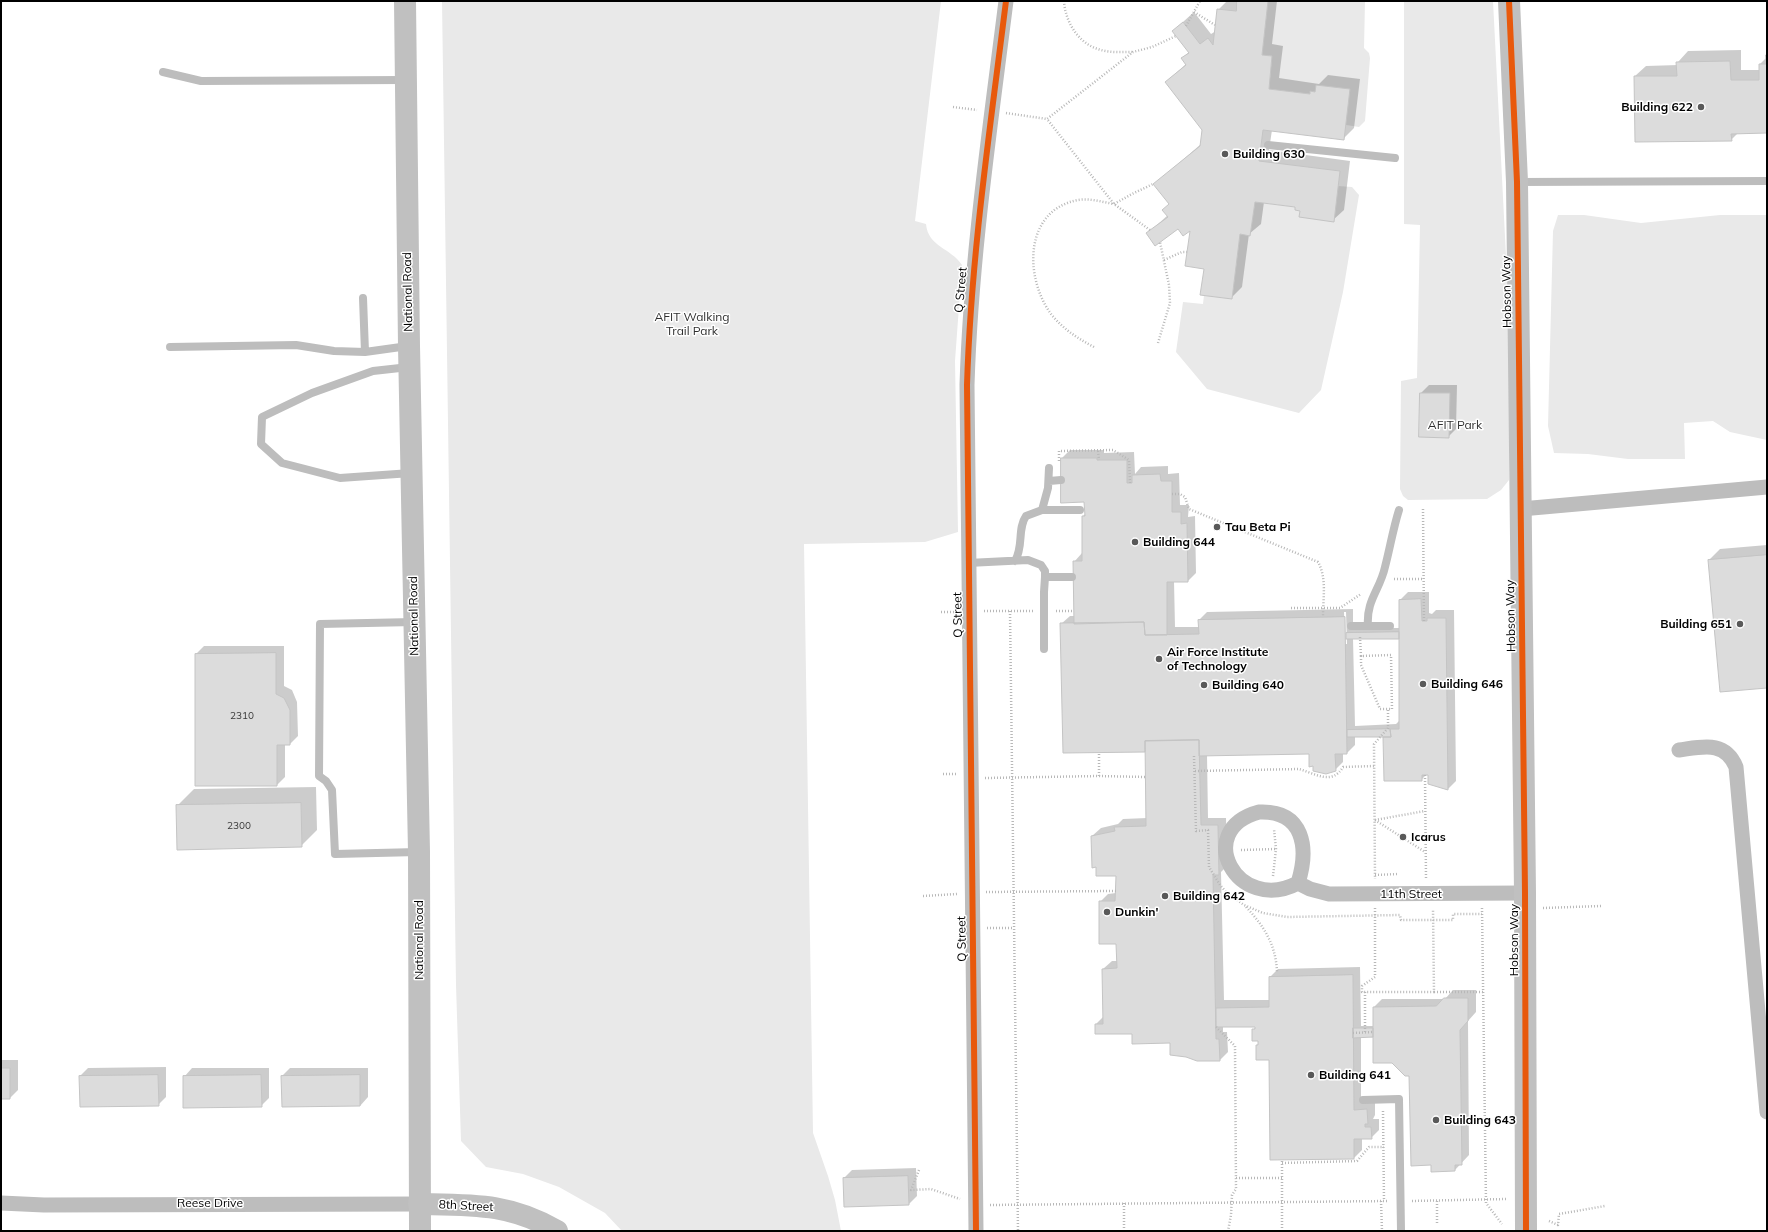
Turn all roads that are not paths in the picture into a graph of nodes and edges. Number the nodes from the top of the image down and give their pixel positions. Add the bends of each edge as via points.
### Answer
1 (405, 1) edge
2 (1006, 1) edge
3 (1509, 1) edge
4 (163, 72) dead end
5 (406, 80) junction
6 (1268, 145) dead end
7 (1395, 158) dead end
8 (1767, 181) edge
9 (1517, 182) junction
10 (363, 298) dead end
11 (170, 347) dead end
12 (365, 352) junction
13 (409, 356) junction
14 (1049, 468) dead end
15 (412, 474) junction
16 (1061, 480) dead end
17 (1049, 481) junction
18 (1767, 487) edge
19 (1521, 509) junction
20 (1042, 510) junction
21 (1080, 510) dead end
22 (1399, 510) dead end
23 (1015, 561) junction
24 (968, 563) junction
25 (1045, 577) junction
26 (1072, 577) dead end
27 (414, 622) junction
28 (1390, 626) dead end
29 (1044, 649) dead end
30 (1679, 750) dead end
31 (419, 852) junction
32 (1298, 883) junction
33 (1530, 901) junction
34 (1363, 1100) dead end
35 (1767, 1112) edge
36 (1, 1203) edge
37 (419, 1204) junction
38 (420, 1231) edge
39 (557, 1231) edge
40 (976, 1231) edge
41 (1401, 1231) edge
42 (1526, 1231) edge

1 - 5 street, National Road
2 - 24 street, Q Street via 971,297 967,385
3 - 9 street, Hobson Way
4 - 5 lane via 201,81
5 - 13 street, National Road
6 - 7 lane
8 - 9 lane
9 - 19 street, Hobson Way
10 - 12 lane
11 - 12 lane via 296,344 334,351
12 - 13 lane
13 - 15 street, National Road
13 - 15 lane via 312,393 262,417 261,444 282,463 340,478
14 - 17 lane
15 - 27 street, National Road
16 - 17 lane
17 - 20 lane
18 - 19 street
19 - 33 street, Hobson Way
20 - 21 lane
20 - 23 lane via 1030,514 1023,521 1020,553
22 - 28 lane via 1381,579 1367,615 1359,626
23 - 24 lane
23 - 25 lane via 1036,562 1045,571
24 - 40 street, Q Street
25 - 26 lane
25 - 29 lane
27 - 31 street, National Road
27 - 31 lane via 320,624 319,776 332,790 335,854
30 - 35 street via 1705,747 1722,749 1729,754 1736,767
31 - 37 street, National Road
32 - 32 street via 1304,846 1296,827 1288,818 1271,812 1250,814 1229,832 1226,850 1230,867 1242,881 1252,886 1271,881 1281,890
32 - 33 street, 11th Street via 1329,894 1430,894
33 - 42 street, Hobson Way
34 - 41 lane via 1399,1099
36 - 37 street, Reese Drive
37 - 38 street, National Road
37 - 39 street, 8th Street via 502,1208

